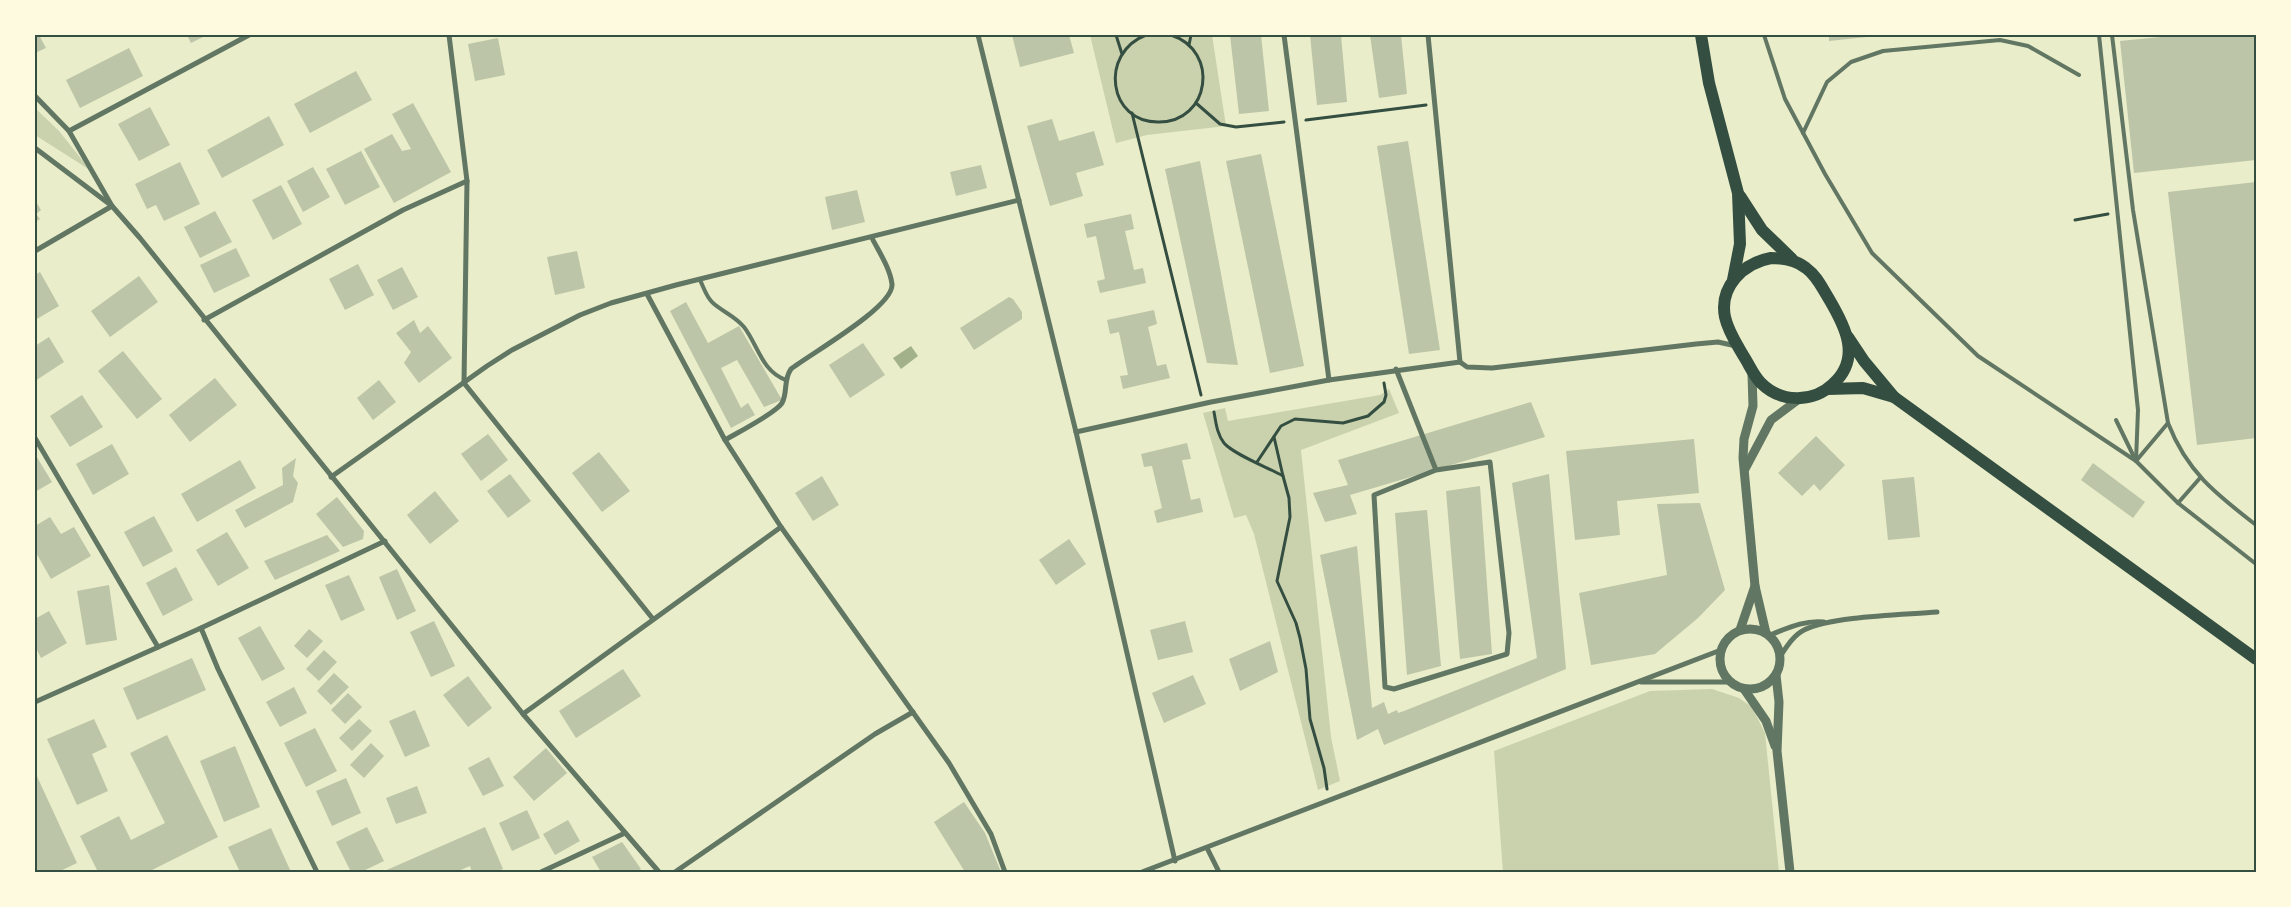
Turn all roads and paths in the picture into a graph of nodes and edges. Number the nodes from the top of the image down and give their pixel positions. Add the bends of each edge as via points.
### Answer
1 (249, 35) edge
2 (449, 35) edge
3 (978, 35) edge
4 (1116, 35) edge
5 (1146, 35) edge
6 (1171, 35) edge
7 (1191, 35) edge
8 (1284, 35) edge
9 (1428, 35) edge
10 (1701, 35) edge
11 (1764, 35) edge
12 (2099, 35) edge
13 (2112, 35) edge
14 (1189, 45) junction
15 (1122, 54) junction
16 (2079, 75) dead end
17 (35, 96) edge
18 (1196, 103) junction
19 (1435, 104) junction
20 (1132, 113) junction
21 (1295, 121) junction
22 (70, 130) junction
23 (1803, 133) junction
24 (35, 148) edge
25 (466, 181) junction
26 (1738, 193) junction
27 (1019, 200) junction
28 (112, 206) junction
29 (872, 238) junction
30 (35, 251) edge
31 (1794, 261) junction
32 (700, 280) junction
33 (1733, 280) junction
34 (647, 294) junction
35 (204, 320) junction
36 (1848, 337) junction
37 (1738, 347) junction
38 (1460, 362) junction
39 (1396, 369) junction
40 (1752, 370) junction
41 (1381, 371) junction
42 (786, 380) junction
43 (1329, 380) junction
44 (464, 383) junction
45 (1828, 389) junction
46 (1894, 397) junction
47 (1799, 399) junction
48 (1211, 402) junction
49 (2116, 420) dead end
50 (2168, 423) junction
51 (1076, 432) junction
52 (1274, 437) junction
53 (35, 438) edge
54 (725, 440) junction
55 (2136, 461) junction
56 (1257, 462) junction
57 (1745, 469) junction
58 (1436, 470) junction
59 (1283, 476) junction
60 (331, 477) junction
61 (2200, 478) junction
62 (2178, 504) junction
63 (2256, 525) edge
64 (781, 527) junction
65 (384, 541) junction
66 (2256, 559) edge
67 (2254, 564) edge
68 (1755, 586) junction
69 (1937, 612) dead end
70 (653, 619) junction
71 (1827, 623) junction
72 (201, 628) junction
73 (1740, 630) junction
74 (1768, 634) junction
75 (158, 647) junction
76 (1721, 650) junction
77 (1781, 655) junction
78 (2256, 659) edge
79 (1776, 675) junction
80 (1638, 682) junction
81 (1731, 682) junction
82 (1744, 689) junction
83 (35, 702) edge
84 (913, 712) junction
85 (523, 714) junction
86 (1777, 750) junction
87 (1327, 789) dead end
88 (625, 833) junction
89 (1207, 848) junction
90 (1175, 860) junction
91 (317, 872) edge
92 (541, 872) edge
93 (659, 872) edge
94 (675, 872) edge
95 (1005, 872) edge
96 (1142, 872) edge
97 (1219, 872) edge
98 (1790, 872) edge

1 - 22 street
2 - 25 street
3 - 27 street
4 - 15 path
5 - 15 path via 1136,39
6 - 14 path
7 - 14 path
8 - 21 street
9 - 19 street
10 - 26 main road
11 - 23 lane via 1785,98
12 - 55 lane via 2138,410
13 - 50 lane via 2133,210
14 - 18 path via 1200,60 1204,74
15 - 20 path via 1114,75 1116,89
16 - 23 lane via 2028,46 2000,40 1883,51 1851,62 1828,82
17 - 22 street
18 - 20 path via 1173,120 1144,120
18 - 21 path via 1220,124 1236,127
19 - 21 path
19 - 38 street
20 - 48 path via 1200,395 1209,393
21 - 43 street
22 - 28 street
23 - 55 lane via 1872,253 1978,356
24 - 28 street
25 - 35 street via 403,210
25 - 44 street
26 - 31 main road via 1762,230
26 - 33 main road via 1740,244
27 - 29 street
27 - 51 street
28 - 30 street
28 - 35 street
29 - 32 street
29 - 42 street via 887,268 891,292 871,314 791,369
31 - 33 main road via 1782,258 1761,260 1746,267
31 - 36 main road via 1816,279
32 - 34 street
32 - 42 lane via 713,303 745,329 776,377
33 - 37 main road via 1724,302 1725,316
34 - 44 street via 580,315 512,350
34 - 54 street
35 - 60 street
36 - 45 main road via 1849,353 1844,369
36 - 46 main road via 1864,362
37 - 38 street via 1718,342 1492,368 1467,367
37 - 40 main road
38 - 39 street
39 - 41 street
39 - 58 street
40 - 47 main road via 1762,384 1775,393
40 - 57 street via 1754,396 1744,439
41 - 43 street
41 - 52 path via 1386,395 1384,402 1368,416 1343,423 1295,419 1281,426
42 - 54 street via 785,395 778,408
43 - 48 street
44 - 60 street
44 - 70 street
45 - 46 main road via 1863,388
45 - 47 main road
46 - 78 main road
47 - 57 street via 1771,420
48 - 51 street
48 - 56 path via 1224,444
49 - 55 lane
50 - 55 lane
50 - 61 lane via 2177,447
51 - 90 street
52 - 56 path
52 - 59 path
53 - 75 street
54 - 64 street
55 - 62 lane
56 - 59 path
57 - 68 street
58 - 58 street via 1374,495 1385,687 1394,689 1507,654 1510,633 1490,462
59 - 87 path via 1290,517 1276,581 1300,638 1310,719
60 - 65 street
61 - 62 lane
61 - 63 lane
62 - 67 lane
64 - 70 street
64 - 84 street
65 - 72 street
65 - 85 street
66 - 67 lane
68 - 73 street
68 - 74 street
69 - 71 street
70 - 85 street
71 - 74 street via 1811,620
71 - 77 street via 1803,630
72 - 75 street
72 - 91 street
73 - 74 street via 1749,628
73 - 76 street via 1725,641
74 - 77 street via 1778,645
75 - 83 street
76 - 80 street
76 - 81 street via 1721,667
77 - 79 street
79 - 82 street via 1762,687
79 - 86 street via 1779,702
80 - 81 street
80 - 89 street
81 - 82 street
82 - 86 street via 1766,721
84 - 94 street via 875,734
84 - 95 street via 950,763 991,834
85 - 88 street
86 - 98 street
88 - 92 street
88 - 93 street
89 - 90 street
89 - 97 street
90 - 96 street

